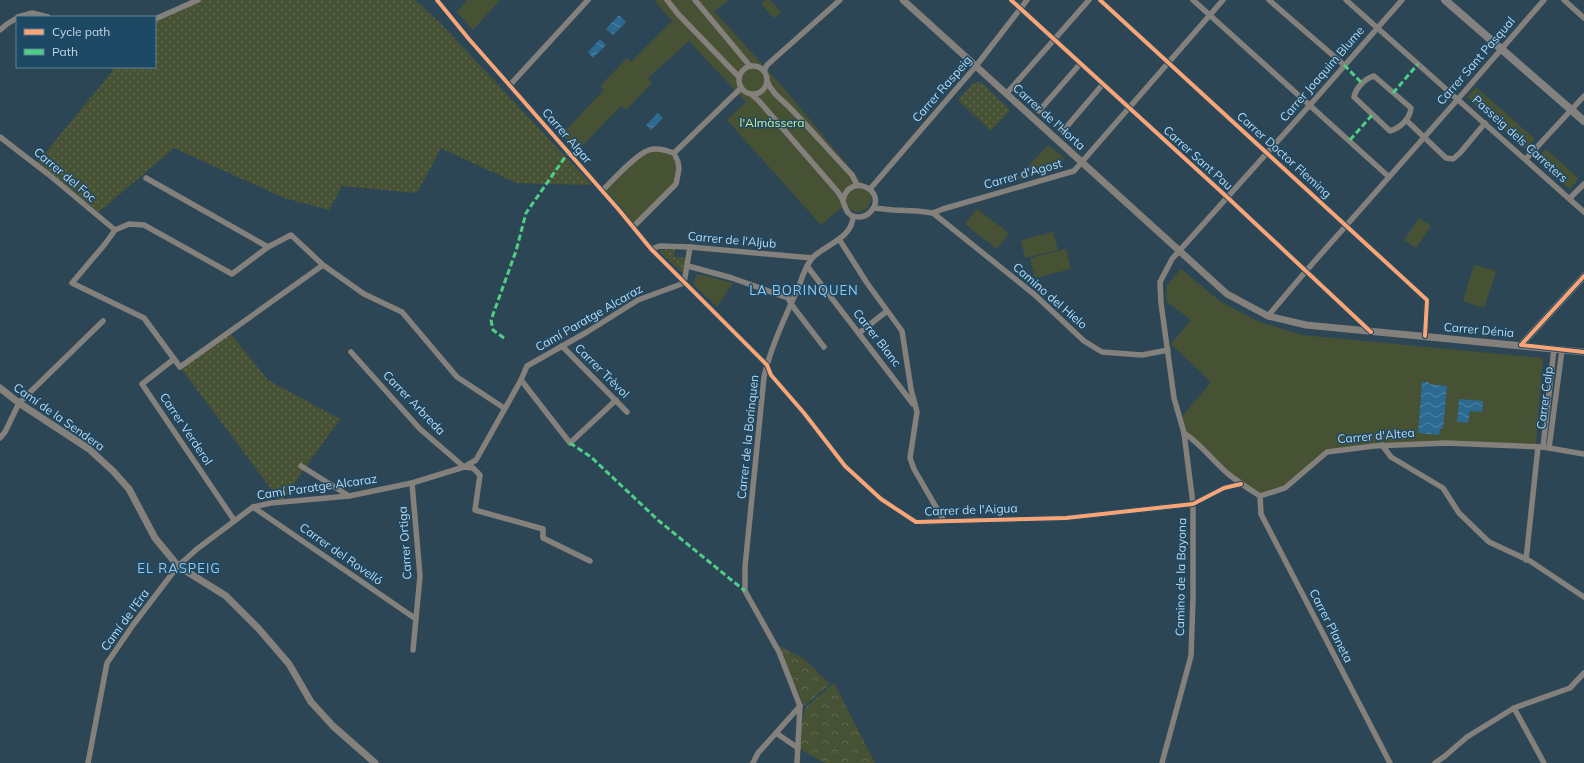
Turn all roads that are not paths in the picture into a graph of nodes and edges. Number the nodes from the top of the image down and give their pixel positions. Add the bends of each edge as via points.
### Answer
1 (198, 0) edge
2 (437, 0) edge
3 (588, 0) edge
4 (667, 0) edge
5 (696, 0) edge
6 (840, 0) edge
7 (903, 0) edge
8 (1011, 0) edge
9 (1028, 0) edge
10 (1089, 0) edge
11 (1100, 0) edge
12 (1193, 0) edge
13 (1222, 0) edge
14 (1269, 0) edge
15 (1346, 0) edge
16 (1402, 0) edge
17 (1445, 0) edge
18 (1544, 0) edge
19 (1564, 0) edge
20 (1021, 9) junction
21 (1210, 15) junction
22 (22, 16) edge
23 (44, 16) edge
24 (16, 18) edge
25 (1584, 18) edge
26 (156, 19) edge
27 (1377, 28) junction
28 (0, 30) edge
29 (1054, 40) junction
30 (1501, 48) junction
31 (1168, 62) junction
32 (1080, 64) junction
33 (1344, 65) junction
34 (750, 66) junction
35 (976, 66) junction
36 (764, 70) junction
37 (739, 78) junction
38 (767, 81) junction
39 (1103, 84) junction
40 (510, 85) junction
41 (741, 88) junction
42 (1007, 93) junction
43 (751, 94) junction
44 (1584, 96) edge
45 (1458, 99) junction
46 (1310, 105) junction
47 (1129, 109) junction
48 (1039, 110) dead end
49 (1571, 110) junction
50 (1406, 120) junction
51 (1584, 121) edge
52 (1485, 123) junction
53 (1063, 131) dead end
54 (1424, 136) junction
55 (0, 137) edge
56 (674, 153) junction
57 (1267, 154) junction
58 (1526, 159) junction
59 (1082, 162) junction
60 (1388, 176) junction
61 (146, 178) dead end
62 (1584, 184) edge
63 (857, 185) junction
64 (870, 189) junction
65 (602, 191) junction
66 (1227, 197) junction
67 (1570, 198) junction
68 (843, 200) junction
69 (874, 208) junction
70 (1584, 212) edge
71 (933, 213) junction
72 (853, 216) junction
73 (1346, 225) junction
74 (633, 227) junction
75 (115, 230) junction
76 (839, 239) junction
77 (268, 247) junction
78 (690, 247) junction
79 (651, 249) junction
80 (1179, 251) junction
81 (812, 258) junction
82 (323, 265) junction
83 (688, 266) junction
84 (807, 266) junction
85 (1306, 271) junction
86 (1584, 276) edge
87 (684, 283) junction
88 (791, 304) junction
89 (887, 311) junction
90 (1268, 316) junction
91 (103, 321) dead end
92 (1371, 332) junction
93 (859, 333) junction
94 (1425, 336) junction
95 (1521, 345) junction
96 (562, 346) junction
97 (824, 347) dead end
98 (1554, 349) junction
99 (1168, 350) junction
100 (1562, 350) junction
101 (351, 352) dead end
102 (1584, 352) edge
103 (174, 359) junction
104 (767, 365) junction
105 (521, 380) junction
106 (0, 388) edge
107 (616, 400) junction
108 (19, 403) junction
109 (914, 405) junction
110 (504, 408) junction
111 (627, 412) dead end
112 (1184, 433) junction
113 (0, 438) edge
114 (1382, 445) junction
115 (1544, 448) junction
116 (1584, 454) edge
117 (301, 466) dead end
118 (464, 467) junction
119 (412, 483) junction
120 (1241, 484) junction
121 (349, 496) junction
122 (1260, 496) junction
123 (1193, 504) junction
124 (253, 507) junction
125 (234, 520) junction
126 (944, 521) junction
127 (1526, 560) junction
128 (590, 561) dead end
129 (178, 566) junction
130 (1584, 598) edge
131 (416, 619) junction
132 (413, 650) dead end
133 (1584, 673) edge
134 (800, 706) junction
135 (1514, 708) junction
136 (776, 733) junction
137 (798, 748) junction
138 (88, 763) edge
139 (375, 763) edge
140 (753, 763) edge
141 (798, 763) edge
142 (1162, 763) edge
143 (1390, 763) edge
144 (1435, 763) edge
145 (1544, 763) edge

1 - 26 street
2 - 40 street, Carrer Algar
3 - 40 street
4 - 37 street
5 - 34 street
6 - 36 street
7 - 35 street, Carrer de l'Horta
8 - 20 street, Carrer Sant Pau
9 - 20 street, Carrer Raspeig
10 - 29 street
11 - 31 street, Carrer Doctor Fleming
12 - 21 street
13 - 21 street, Carrer d'Agost
14 - 33 street
15 - 27 street, Passeig dels Carreters
16 - 27 street, Carrer Joaquim Blume
17 - 30 main road
18 - 30 street, Carrer Sant Pasqual
19 - 25 street
20 - 29 street, Carrer Sant Pau
20 - 35 street, Carrer Raspeig
21 - 31 street, Carrer d'Agost
21 - 46 street
22 - 23 street via 32,13
24 - 28 street
27 - 33 street, Carrer Joaquim Blume
27 - 45 street, Passeig dels Carreters
29 - 32 street, Carrer Sant Pau
29 - 42 street
30 - 45 street, Carrer Sant Pasqual
30 - 49 main road
31 - 47 street, Carrer d'Agost
31 - 57 street, Carrer Doctor Fleming
32 - 39 street, Carrer Sant Pau
32 - 48 street
33 - 46 street, Carrer Joaquim Blume
34 - 36 street
34 - 37 street via 742,71
35 - 42 street, Carrer de l'Horta
35 - 64 street, Carrer Raspeig
36 - 38 street
37 - 41 street
38 - 43 street via 764,89
38 - 63 street via 776,96 852,175
39 - 47 street, Carrer Sant Pau
39 - 53 street
40 - 65 street, Carrer Algar
41 - 43 street
41 - 56 street
42 - 59 street, Carrer de l'Horta
43 - 68 street
44 - 49 street
45 - 52 street, Passeig dels Carreters
45 - 54 street, Carrer Sant Pasqual
46 - 57 street, Carrer Joaquim Blume
46 - 60 street
47 - 59 street, Carrer d'Agost
47 - 66 street, Carrer Sant Pau
49 - 51 main road
49 - 58 street
50 - 50 street via 1411,108 1374,76 1368,78 1355,92 1354,97 1390,131 1397,129
50 - 54 street
52 - 54 street via 1453,159 1446,158
52 - 58 street, Passeig dels Carreters
54 - 60 street, Carrer Sant Pasqual
55 - 75 street, Carrer del Foc
56 - 65 street via 660,148 649,150 632,162
56 - 74 street via 679,169 676,184
57 - 66 street, Carrer Joaquim Blume
57 - 73 street, Carrer Doctor Fleming
58 - 67 street, Passeig dels Carreters
59 - 71 street, Carrer d'Agost via 1074,171
59 - 80 street, Carrer de l'Horta
60 - 73 street, Carrer Sant Pasqual
61 - 77 street
62 - 67 street
63 - 64 street
63 - 68 street via 845,192
64 - 69 street via 875,199
65 - 74 street, Carrer Algar
66 - 80 street, Carrer Joaquim Blume
66 - 85 street, Carrer Sant Pau
67 - 70 street, Passeig dels Carreters
68 - 72 street via 847,212
69 - 71 street, Carrer d'Agost
69 - 72 street via 864,216
71 - 99 street, Camino del Hielo via 1035,295 1084,341 1102,352 1142,355
72 - 76 street, Carrer de la Borinquen via 849,229
73 - 85 street, Carrer Sant Pasqual
73 - 94 street, Carrer Doctor Fleming via 1427,300
74 - 79 street, Carrer Algar
75 - 77 street via 128,224 144,225 232,274
75 - 103 street via 72,283 144,318
76 - 81 street, Carrer de la Borinquen
76 - 89 street
77 - 82 street via 291,235
78 - 79 street, Carrer de l'Aljub via 660,246
78 - 81 street, Carrer de l'Aljub
78 - 83 street
79 - 87 street, Carrer Algar
80 - 90 street, Carrer Dénia via 1228,294
80 - 99 street, Camino de la Bayona via 1165,269 1160,282
81 - 84 street, Carrer de la Borinquen
82 - 103 street via 180,367
82 - 110 street via 364,294 402,312 457,377
83 - 87 street
83 - 88 street via 788,298
84 - 88 street, Carrer de la Borinquen
84 - 93 street, Carrer Blanc
85 - 90 street, Carrer Sant Pasqual
85 - 92 street, Carrer Sant Pau
86 - 95 street
87 - 96 street, Camí Paratge Alcaraz via 638,300
87 - 104 street, Carrer de l'Aigua
88 - 97 street
88 - 104 street, Carrer de la Borinquen
89 - 93 street
89 - 109 street via 902,331
90 - 92 street, Carrer Dénia via 1306,325
91 - 108 street
92 - 94 street, Carrer Dénia
93 - 109 street, Carrer Blanc
94 - 95 street, Carrer Dénia
95 - 98 street, Carrer Dénia
96 - 105 street, Camí Paratge Alcaraz via 527,366
96 - 107 street, Carrer Trèvol
98 - 100 street, Carrer Dénia
98 - 115 street, Carrer Calp
99 - 112 street, Camino de la Bayona via 1174,398
100 - 102 street, Carrer Dénia
100 - 115 street, Carrer Calp
101 - 118 street, Carrer Arbreda via 420,429
103 - 125 street, Carrer Verderol via 142,384
104 - 126 street, Carrer de l'Aigua via 771,375 845,466 862,483 916,522
104 - 134 street, Carrer de la Borinquen via 745,567 745,591 779,652
105 - 107 street via 570,443
105 - 110 street, Camí Paratge Alcaraz
106 - 108 street, Camí de la Sendera
107 - 111 street, Carrer Trèvol
108 - 113 street
108 - 129 street, Camí de la Sendera via 89,449 113,471 129,488 155,538
109 - 126 street via 917,412 910,458
110 - 118 street, Camí Paratge Alcaraz via 476,460
112 - 120 street via 1196,441
112 - 123 street, Camino de la Bayona
114 - 115 street, Carrer d'Altea via 1446,442
114 - 122 street, Carrer d'Altea via 1326,452 1285,488
114 - 127 street via 1391,457 1442,488 1459,513 1489,542
115 - 116 street, Carrer d'Altea
115 - 127 street
117 - 121 street
118 - 119 street, Camí Paratge Alcaraz
118 - 128 street, Carrer Arbreda via 473,468 480,475 475,510 543,529 543,538
119 - 121 street, Camí Paratge Alcaraz
119 - 131 street, Carrer Ortiga via 420,576
120 - 122 street
120 - 123 street via 1224,488
121 - 124 street, Camí Paratge Alcaraz
122 - 143 street, Carrer Planeta via 1261,514
123 - 126 street, Carrer de l'Aigua via 1066,518
123 - 142 street, Camino de la Bayona via 1191,656
124 - 125 street, Camí Paratge Alcaraz
124 - 131 street, Carrer del Rovelló
125 - 129 street, Camí Paratge Alcaraz
127 - 130 street
129 - 138 street, Camí de l'Era via 107,663
129 - 139 street, Camí de la Sendera via 226,596 289,664 311,702 333,726
131 - 132 street, Carrer Ortiga
133 - 135 street via 1570,688
134 - 136 street
134 - 137 street
135 - 144 street via 1467,736
135 - 145 street
136 - 137 street
136 - 140 street via 758,753
137 - 141 street

